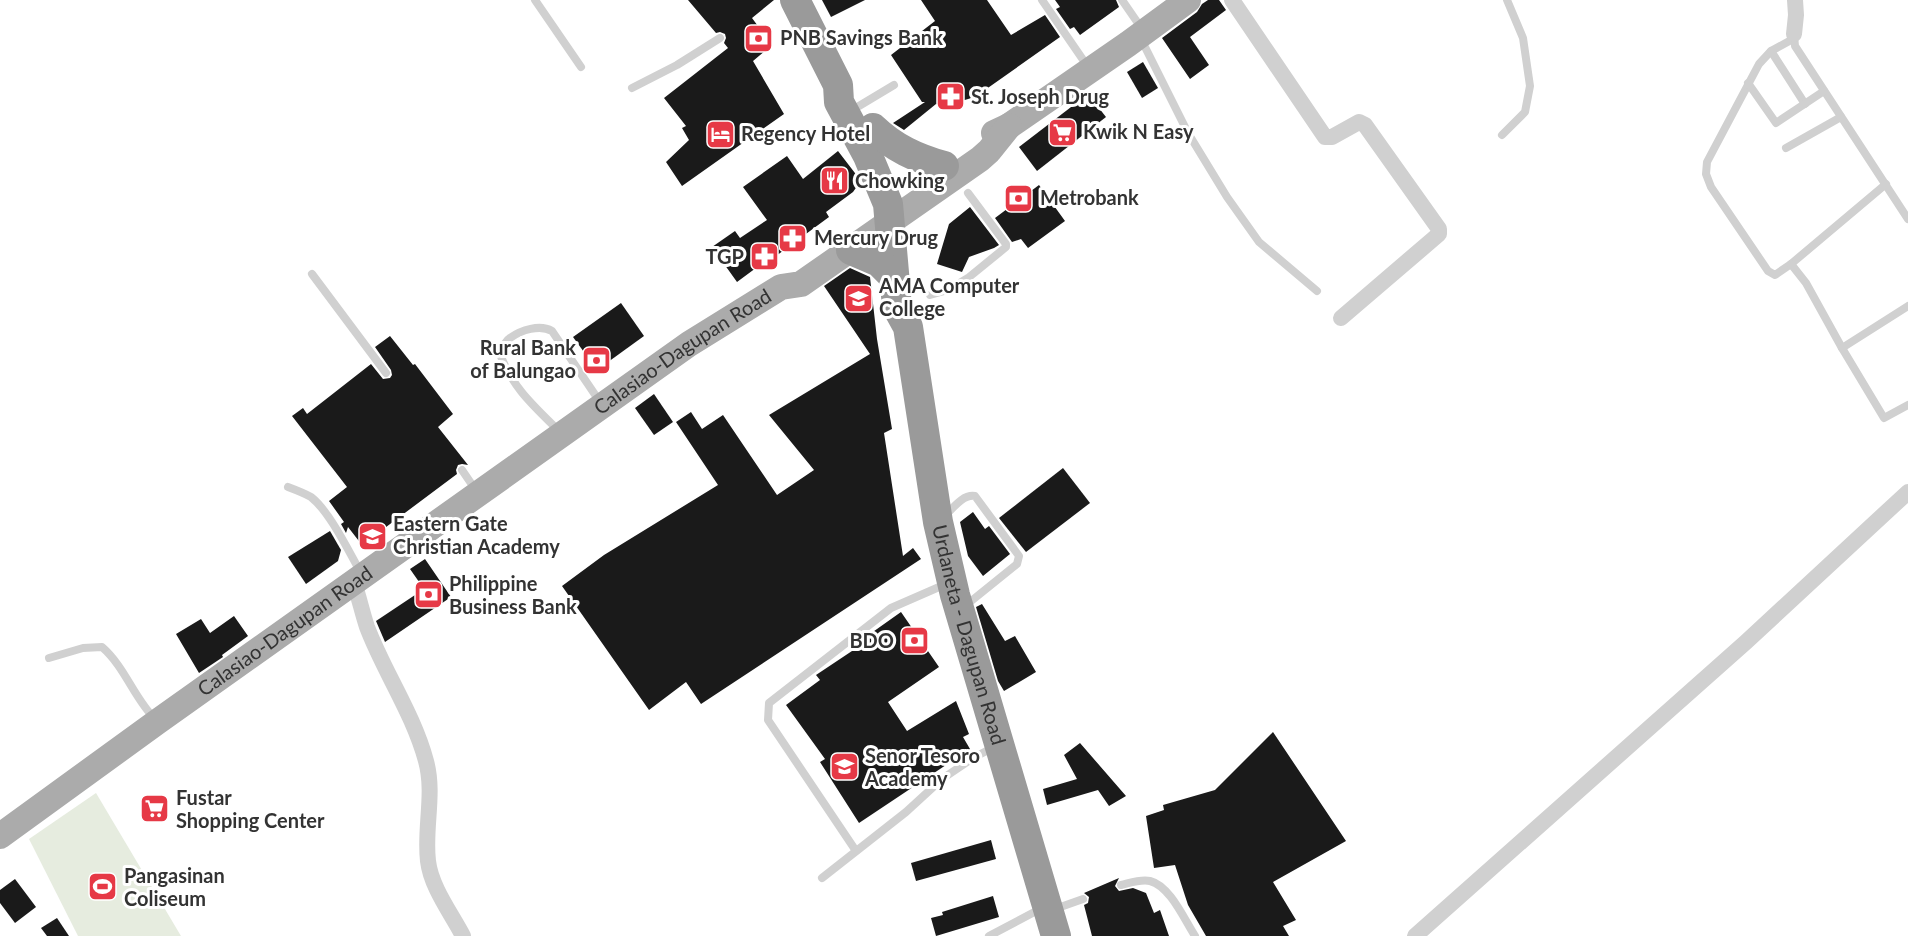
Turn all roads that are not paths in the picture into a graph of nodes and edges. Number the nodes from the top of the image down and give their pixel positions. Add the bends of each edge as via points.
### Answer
1 (535, 0) edge
2 (795, 0) edge
3 (1042, 0) edge
4 (1122, 0) edge
5 (1188, 0) edge
6 (1232, 0) edge
7 (1507, 0) edge
8 (1795, 0) edge
9 (1142, 33) junction
10 (1793, 37) junction
11 (720, 38) dead end
12 (1771, 51) junction
13 (581, 67) dead end
14 (1090, 70) junction
15 (1748, 83) junction
16 (838, 85) junction
17 (894, 85) dead end
18 (632, 88) dead end
19 (1824, 91) junction
20 (1804, 104) junction
21 (866, 117) junction
22 (1841, 117) junction
23 (1009, 126) junction
24 (1502, 135) dead end
25 (1786, 148) dead end
26 (944, 166) junction
27 (1886, 184) junction
28 (968, 193) dead end
29 (898, 207) junction
30 (1908, 219) edge
31 (851, 250) junction
32 (1791, 264) junction
33 (312, 274) dead end
34 (894, 277) junction
35 (781, 287) junction
36 (1317, 291) dead end
37 (930, 295) dead end
38 (1908, 306) edge
39 (1341, 318) dead end
40 (908, 327) junction
41 (1842, 348) junction
42 (386, 373) dead end
43 (1908, 405) edge
44 (603, 406) junction
45 (563, 435) junction
46 (462, 470) dead end
47 (288, 488) dead end
48 (1908, 492) edge
49 (478, 495) junction
50 (938, 522) junction
51 (359, 579) junction
52 (956, 596) junction
53 (49, 658) dead end
54 (158, 722) junction
55 (998, 745) junction
56 (0, 836) edge
57 (856, 851) junction
58 (822, 878) dead end
59 (1121, 885) dead end
60 (1083, 899) dead end
61 (1051, 918) edge
62 (463, 936) edge
63 (989, 936) edge
64 (1195, 936) edge
65 (1415, 936) edge

1 - 13 lane
2 - 16 highway
3 - 14 lane
4 - 9 lane
5 - 9 main road
6 - 39 street via 1325,137 1359,122 1365,125 1439,229 1439,234
7 - 24 lane via 1523,38 1530,86 1525,112
8 - 10 street
9 - 14 main road
9 - 36 lane via 1188,133 1227,197 1259,242
10 - 12 lane
10 - 19 lane
11 - 18 lane
12 - 15 lane
12 - 20 lane
14 - 23 main road
15 - 20 lane via 1776,123
15 - 32 lane via 1707,162 1706,174 1768,271 1774,275
16 - 21 highway via 851,93
16 - 29 highway via 839,102
17 - 21 lane
19 - 20 lane
19 - 22 lane
21 - 26 highway via 888,142
21 - 29 highway
22 - 25 lane
22 - 27 lane
23 - 26 main road
23 - 29 main road via 980,159
26 - 29 main road
27 - 30 lane
27 - 32 lane
28 - 37 lane via 1006,247 968,278
29 - 31 main road, Calasiao-Dagupan Road
29 - 34 highway, Urdaneta - Dagupan Road
29 - 35 main road, Calasiao-Dagupan Road via 792,270
29 - 40 highway, Urdaneta - Dagupan Road via 915,306
31 - 34 highway via 879,262
31 - 35 main road, Calasiao-Dagupan Road via 801,284
32 - 41 lane
33 - 42 lane
34 - 40 highway, Urdaneta - Dagupan Road via 897,307
35 - 44 main road, Calasiao-Dagupan Road via 689,344
38 - 41 lane
40 - 50 highway, Urdaneta - Dagupan Road
41 - 43 lane via 1884,418
44 - 45 main road, Calasiao-Dagupan Road
44 - 45 lane via 552,331 536,327 510,338 500,354 507,374
45 - 49 main road, Calasiao-Dagupan Road
46 - 49 lane
47 - 51 lane via 318,504 338,533
48 - 65 street via 1746,642
49 - 51 main road, Calasiao-Dagupan Road
50 - 52 highway, Urdaneta - Dagupan Road
50 - 52 lane via 964,498 975,496 1019,556 1017,564
51 - 54 main road, Calasiao-Dagupan Road
51 - 62 street via 368,627 426,759 431,779 428,863
52 - 55 highway, Urdaneta - Dagupan Road
52 - 57 lane via 891,608 769,703 768,720
53 - 54 lane via 102,646 113,657 143,708
54 - 56 main road, Calasiao-Dagupan Road
55 - 57 lane via 942,779
55 - 61 highway, Urdaneta - Dagupan Road
57 - 58 lane
59 - 64 lane via 1149,881 1165,888
60 - 61 lane
61 - 63 lane

